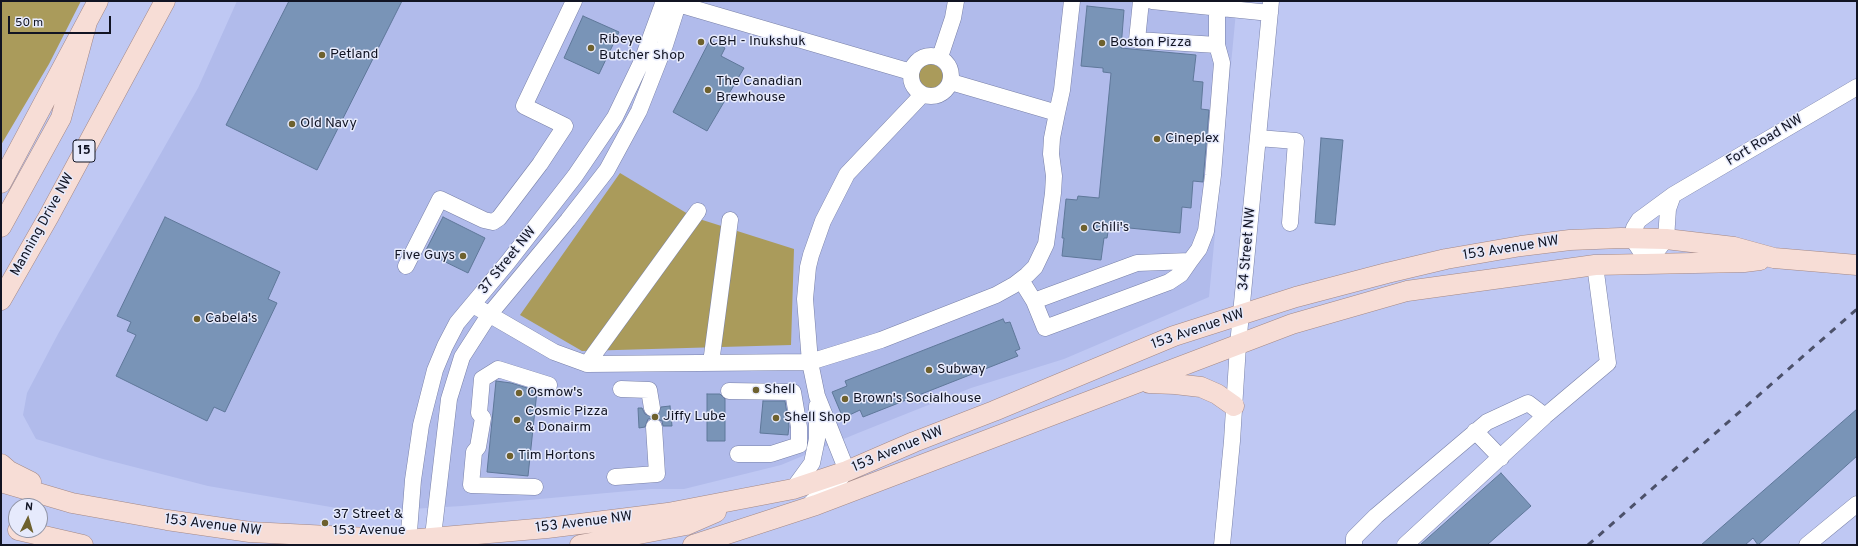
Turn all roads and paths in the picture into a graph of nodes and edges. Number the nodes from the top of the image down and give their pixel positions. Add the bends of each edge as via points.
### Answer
1 (98, 1) edge
2 (165, 1) edge
3 (574, 1) edge
4 (956, 1) edge
5 (1072, 1) edge
6 (1141, 1) edge
7 (1152, 1) edge
8 (672, 2) edge
9 (1271, 7) edge
10 (1217, 8) junction
11 (87, 22) junction
12 (1217, 45) junction
13 (940, 58) junction
14 (911, 72) junction
15 (951, 82) junction
16 (1857, 87) edge
17 (922, 95) junction
18 (1057, 113) junction
19 (1258, 138) junction
20 (1, 183) edge
21 (1673, 195) junction
22 (698, 212) dead end
23 (730, 220) dead end
24 (1290, 223) dead end
25 (1, 227) edge
26 (1632, 238) junction
27 (1666, 240) junction
28 (1774, 258) junction
29 (1190, 261) junction
30 (1648, 262) junction
31 (1595, 265) junction
32 (1857, 265) edge
33 (406, 266) dead end
34 (1021, 280) junction
35 (1, 300) edge
36 (1034, 301) junction
37 (473, 305) junction
38 (489, 315) junction
39 (1242, 315) junction
40 (1238, 344) junction
41 (810, 362) junction
42 (711, 363) junction
43 (588, 364) junction
44 (1137, 383) junction
45 (549, 385) dead end
46 (621, 389) dead end
47 (729, 391) dead end
48 (817, 396) junction
49 (1234, 406) junction
50 (652, 408) dead end
51 (1545, 416) junction
52 (654, 427) dead end
53 (1475, 431) junction
54 (738, 454) dead end
55 (1502, 458) junction
56 (1, 464) edge
57 (847, 471) junction
58 (616, 477) dead end
59 (1, 482) edge
60 (535, 487) dead end
61 (793, 489) junction
62 (748, 499) junction
63 (72, 503) junction
64 (1857, 504) edge
65 (795, 513) junction
66 (48, 537) edge
67 (421, 543) edge
68 (83, 545) edge
69 (580, 545) edge
70 (693, 545) edge
71 (1222, 545) edge
72 (1354, 545) edge
73 (1405, 545) edge
74 (1808, 545) edge

1 - 11 main road
2 - 35 main road, Manning Drive NW / 15
3 - 33 street via 524,106 564,126 540,164 499,218 493,222 440,199
4 - 13 street
5 - 18 street
6 - 12 street via 1137,40
7 - 10 street
8 - 14 street
8 - 37 street, 37 Street NW via 614,117 575,176
8 - 38 street, 37 Street NW via 665,45 639,111 607,170
9 - 10 street
9 - 19 street, 34 Street NW
10 - 12 street
11 - 20 main road
11 - 25 main road via 61,118
12 - 29 street via 1222,63 1206,231 1199,249
13 - 14 street via 933,56 919,60
13 - 15 street via 950,68
14 - 17 street via 911,84
15 - 17 street via 943,93 935,96
15 - 18 street
16 - 21 street, Fort Road NW
17 - 41 street via 847,174 823,221 808,267 805,293
18 - 34 street via 1052,138 1054,176 1046,244 1035,267
19 - 24 street via 1296,141
19 - 39 street, 34 Street NW
21 - 26 street, Fort Road NW via 1639,220
21 - 27 street via 1668,209
22 - 43 street
23 - 42 street
26 - 27 main road, 153 Avenue NW
26 - 30 street
26 - 39 main road, 153 Avenue NW via 1563,241 1446,259 1296,297
27 - 28 main road, 153 Avenue NW via 1734,247
27 - 30 street
28 - 30 main road, 153 Avenue NW via 1744,262
28 - 32 main road, 153 Avenue NW
29 - 36 street via 1137,263
29 - 36 street via 1181,274 1169,282 1045,328
30 - 31 main road, 153 Avenue NW
31 - 40 main road, 153 Avenue NW via 1407,291 1292,324
31 - 51 street via 1608,363
34 - 36 street
34 - 41 street via 996,295 881,340
37 - 38 street
37 - 67 street, 37 Street NW via 458,323 435,370 421,424 413,480
38 - 43 street via 554,352
38 - 67 street, 37 Street NW via 462,357 449,399
39 - 40 street, 34 Street NW
39 - 57 main road, 153 Avenue NW via 1174,336
40 - 44 main road, 153 Avenue NW
40 - 49 street, 34 Street NW
41 - 42 street
41 - 48 street
42 - 43 street
44 - 49 main road via 1201,387
44 - 65 main road, 153 Avenue NW
45 - 60 street via 498,369 482,379 479,413 483,418 478,447 474,452 471,485
46 - 50 street via 649,390
47 - 54 street via 793,392 799,427 799,445 771,454
48 - 57 street
48 - 61 street via 817,439 812,463
49 - 71 street, 34 Street NW
51 - 53 street via 1528,403 1487,422
51 - 55 street
52 - 58 street via 657,474
53 - 55 street
53 - 72 street via 1376,516 1354,538
55 - 73 street
56 - 63 main road via 9,471
57 - 61 main road, 153 Avenue NW
57 - 65 street via 820,497
59 - 63 main road, 153 Avenue NW
61 - 62 main road, 153 Avenue NW
62 - 67 main road, 153 Avenue NW via 668,513
62 - 69 main road via 686,525
63 - 67 main road, 153 Avenue NW via 250,532
64 - 74 street
65 - 70 main road, 153 Avenue NW
66 - 68 main road

